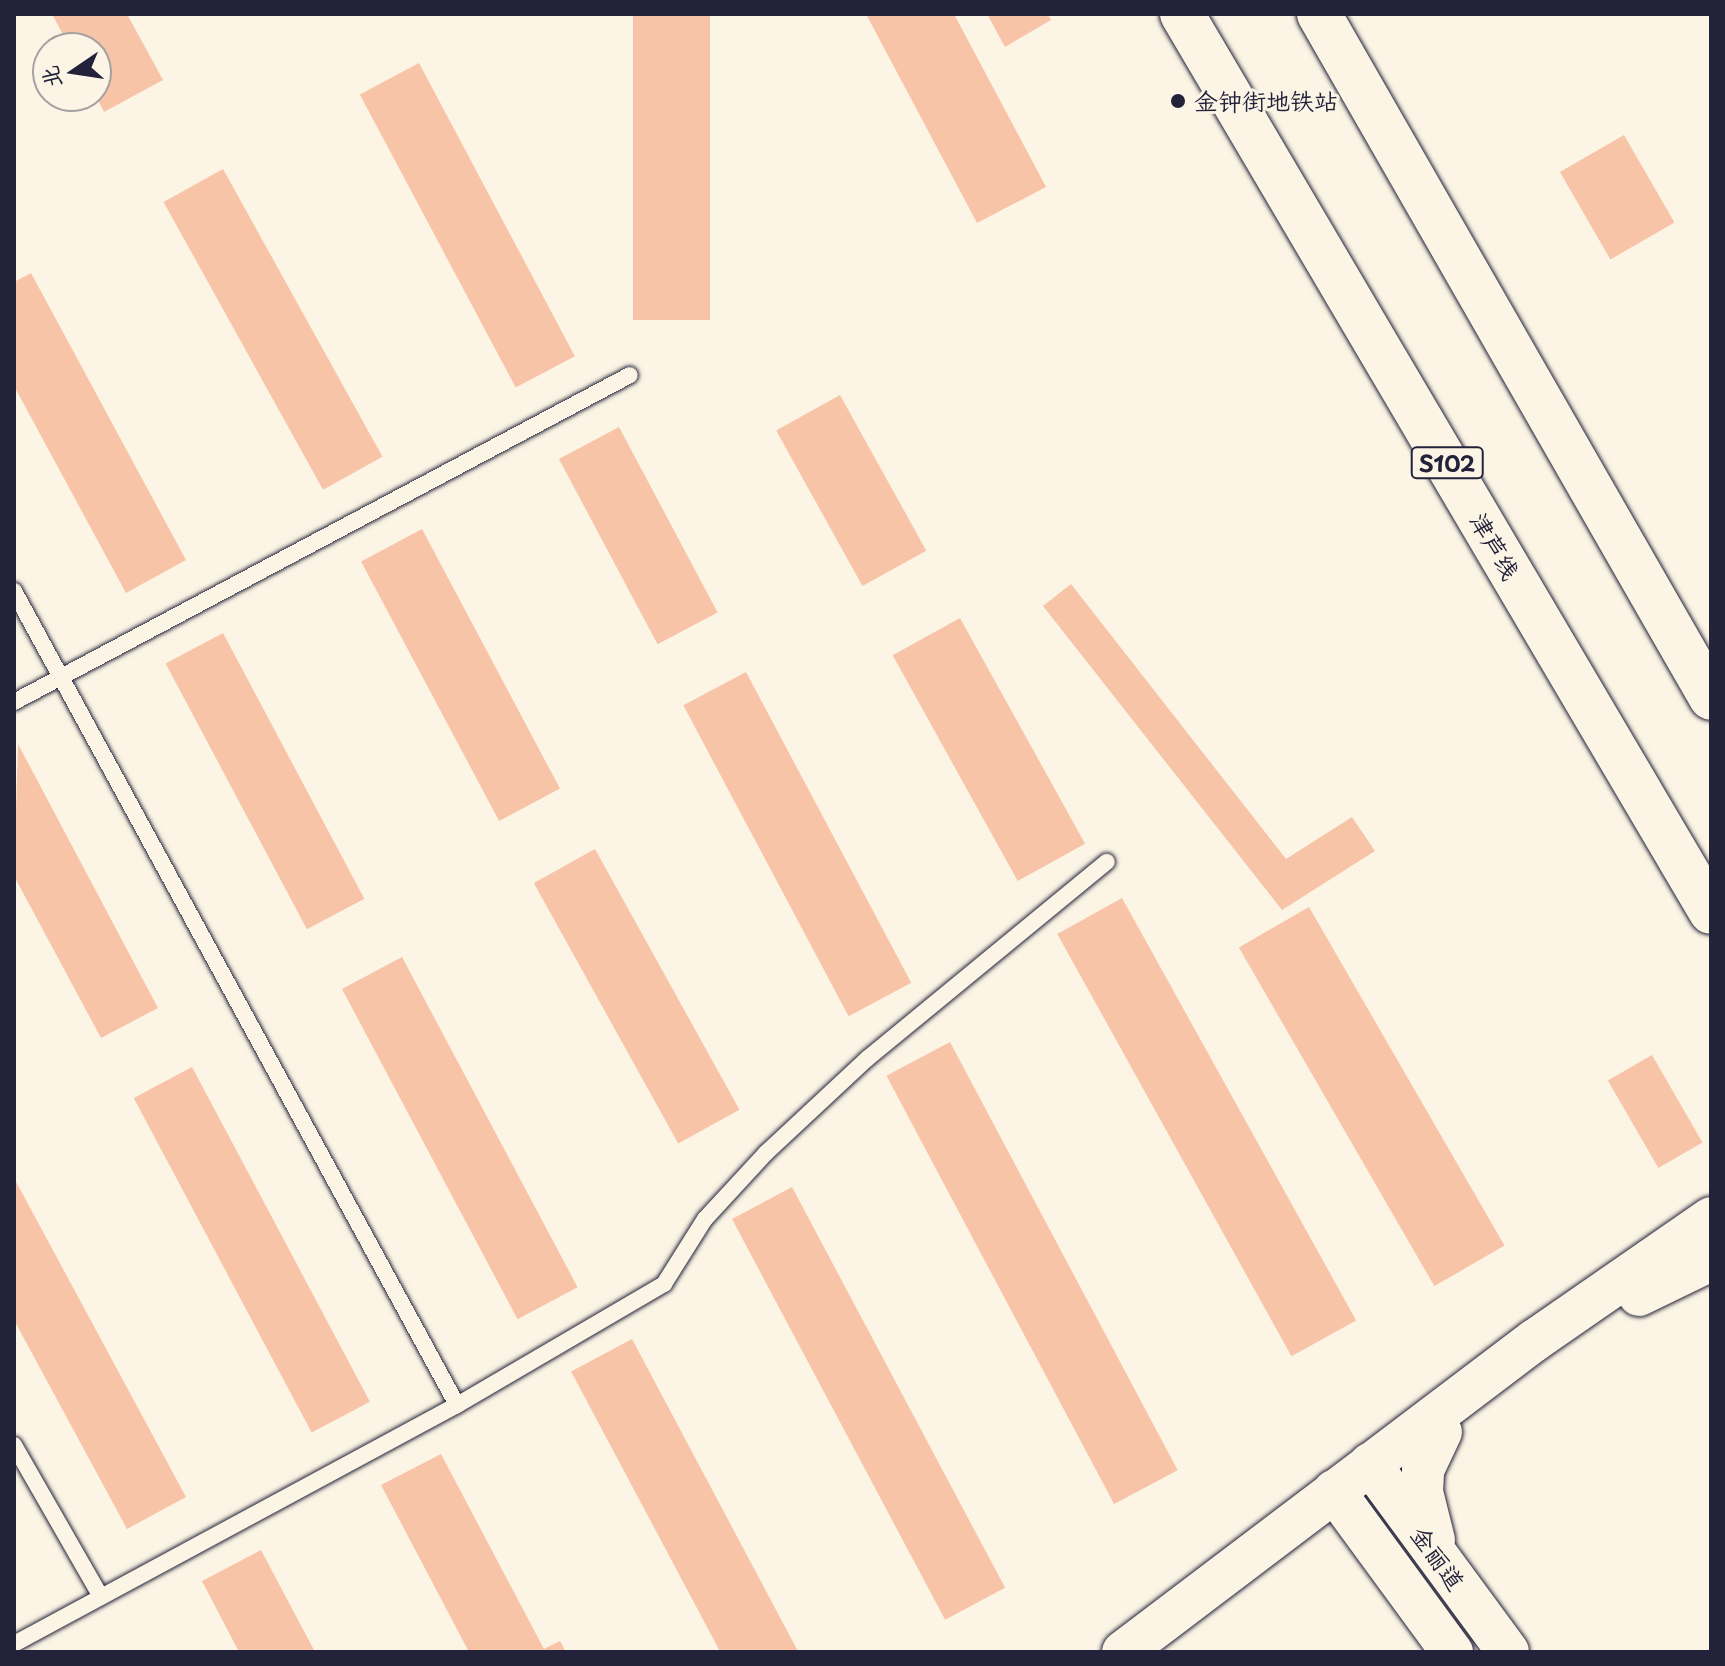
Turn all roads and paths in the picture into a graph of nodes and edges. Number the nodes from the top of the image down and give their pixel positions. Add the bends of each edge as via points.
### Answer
1 (1182, 14) edge
2 (1319, 14) edge
3 (630, 375) dead end
4 (14, 591) edge
5 (60, 677) junction
6 (1711, 698) edge
7 (14, 702) edge
8 (1107, 862) dead end
9 (1711, 912) edge
10 (1711, 1218) edge
11 (1711, 1260) edge
12 (457, 1405) junction
13 (1434, 1426) junction
14 (14, 1445) edge
15 (1376, 1474) junction
16 (1339, 1498) junction
17 (1445, 1567) junction
18 (1396, 1575) junction
19 (101, 1597) junction
20 (14, 1644) edge
21 (1123, 1652) edge
22 (1156, 1652) edge
23 (1452, 1652) edge
24 (1508, 1652) edge

1 - 9 highway, 津芦线 / S102
2 - 6 highway
3 - 5 lane
4 - 5 lane
5 - 7 lane
5 - 12 lane
8 - 12 lane via 868,1058 766,1153 705,1219 664,1284
10 - 13 street
11 - 13 street via 1610,1311
12 - 19 lane
13 - 15 street
13 - 17 street via 1422,1492
14 - 19 lane
15 - 16 street
15 - 17 street, 金丽道
15 - 18 street via 1382,1537
16 - 18 street, 金丽道
16 - 21 street
16 - 22 street
17 - 24 street, 金丽道
18 - 23 street, 金丽道
19 - 20 lane

